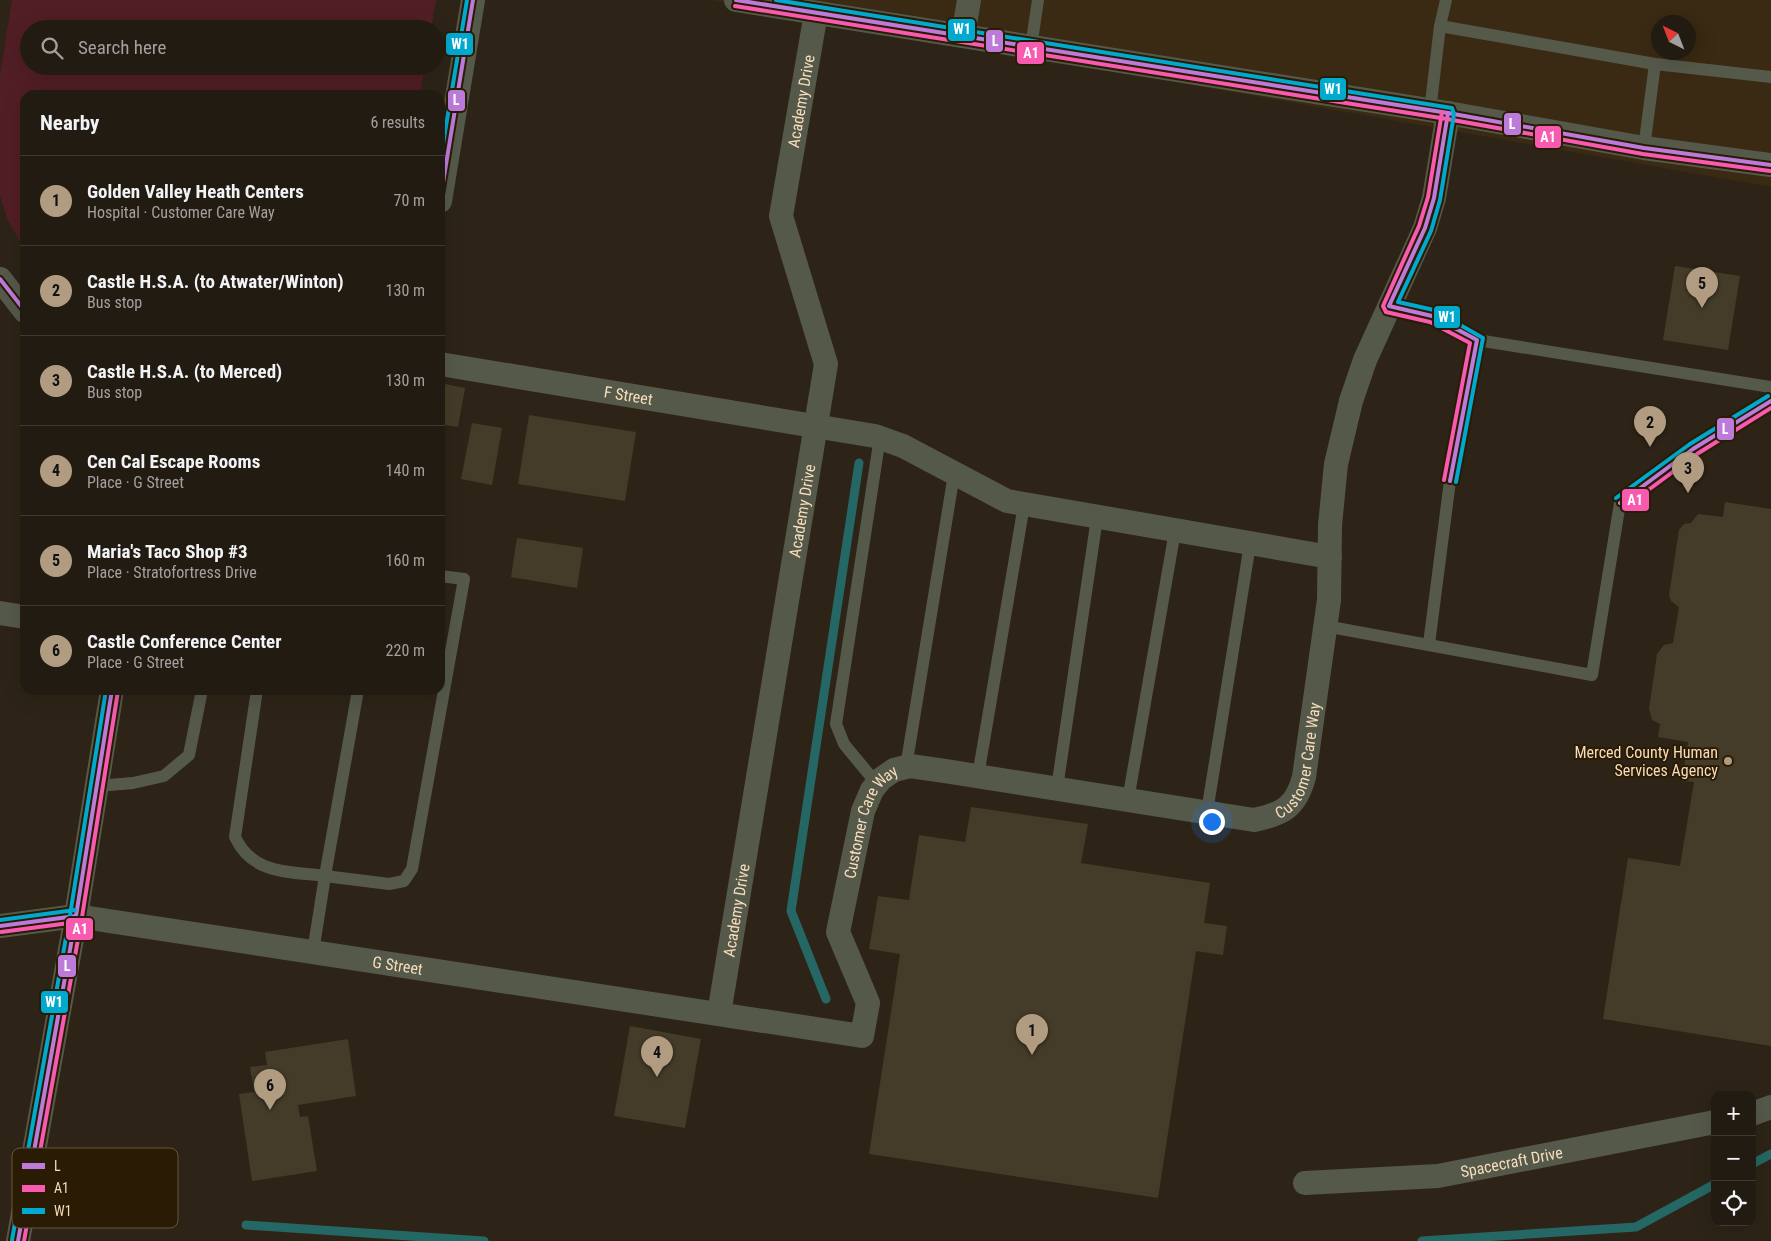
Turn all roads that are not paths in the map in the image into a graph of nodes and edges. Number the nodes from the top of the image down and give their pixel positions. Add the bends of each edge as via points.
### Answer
1 (473, 0) edge
2 (736, 0) edge
3 (969, 0) edge
4 (1038, 0) edge
5 (1446, 0) edge
6 (816, 13) junction
7 (1440, 26) junction
8 (964, 36) junction
9 (1031, 47) junction
10 (1655, 64) junction
11 (1771, 76) edge
12 (1439, 112) junction
13 (1644, 148) junction
14 (1771, 165) edge
15 (445, 171) edge
16 (0, 279) edge
17 (20, 305) edge
18 (1389, 306) junction
19 (1477, 340) junction
20 (445, 365) edge
21 (1771, 386) edge
22 (1771, 401) edge
23 (816, 426) junction
24 (880, 437) junction
25 (954, 474) junction
26 (1024, 506) junction
27 (1097, 518) junction
28 (1175, 531) junction
29 (1250, 544) junction
30 (1330, 557) junction
31 (445, 577) edge
32 (0, 613) edge
33 (20, 616) edge
34 (1325, 626) junction
35 (1429, 644) junction
36 (445, 685) edge
37 (111, 695) edge
38 (201, 695) edge
39 (257, 695) edge
40 (357, 695) edge
41 (443, 695) edge
42 (906, 767) junction
43 (978, 776) junction
44 (877, 784) junction
45 (97, 786) junction
46 (1057, 788) junction
47 (1128, 800) junction
48 (1207, 812) junction
49 (325, 876) junction
50 (76, 916) junction
51 (0, 926) edge
52 (313, 952) junction
53 (719, 1014) junction
54 (1771, 1107) edge
55 (1756, 1113) edge
56 (1711, 1123) edge
57 (35, 1148) edge
58 (1304, 1183) dead end
59 (20, 1228) edge
60 (18, 1241) edge

1 - 15 street
2 - 6 street
3 - 8 street
4 - 9 lane
5 - 7 lane
6 - 8 street
6 - 23 street, Academy Drive via 781,216 826,364
7 - 10 lane
7 - 12 lane
8 - 9 street
9 - 12 street
10 - 11 lane
10 - 13 lane
12 - 13 street
12 - 18 street, Customer Care Way via 1434,198 1425,228
13 - 14 street
16 - 17 street
18 - 19 lane via 1432,316
18 - 30 street, Customer Care Way via 1365,360 1342,437 1332,488
19 - 21 lane
19 - 35 lane via 1450,481
20 - 23 street, F Street
22 - 35 lane via 1693,450 1620,503 1592,675
23 - 24 street, F Street
23 - 53 street, Academy Drive
24 - 25 street, F Street
24 - 44 lane via 836,724 844,744
25 - 26 street, F Street via 1007,501
25 - 42 lane
26 - 27 street, F Street
26 - 43 lane
27 - 28 street, F Street
27 - 46 lane
28 - 29 street, F Street
28 - 47 lane
29 - 30 street, F Street
29 - 48 lane
30 - 34 street, Customer Care Way
31 - 36 lane via 464,579
32 - 33 street
34 - 35 lane
34 - 48 street, Customer Care Way via 1300,793 1288,808 1274,816 1254,820
37 - 45 street
38 - 45 lane via 189,755 164,776
39 - 49 lane via 235,837 241,850 263,868
40 - 49 lane
41 - 49 lane via 412,869 404,881 388,884
42 - 43 street, Customer Care Way
42 - 44 street, Customer Care Way via 894,770
43 - 46 street, Customer Care Way
44 - 53 street, Customer Care Way via 863,811 838,932 868,1003 862,1036
45 - 50 street
46 - 47 street, Customer Care Way
47 - 48 street, Customer Care Way
49 - 52 lane
50 - 51 street, G Street
50 - 52 street, G Street
50 - 57 street
52 - 53 street, G Street
54 - 55 street
56 - 58 street, Spacecraft Drive via 1438,1176
59 - 60 street

